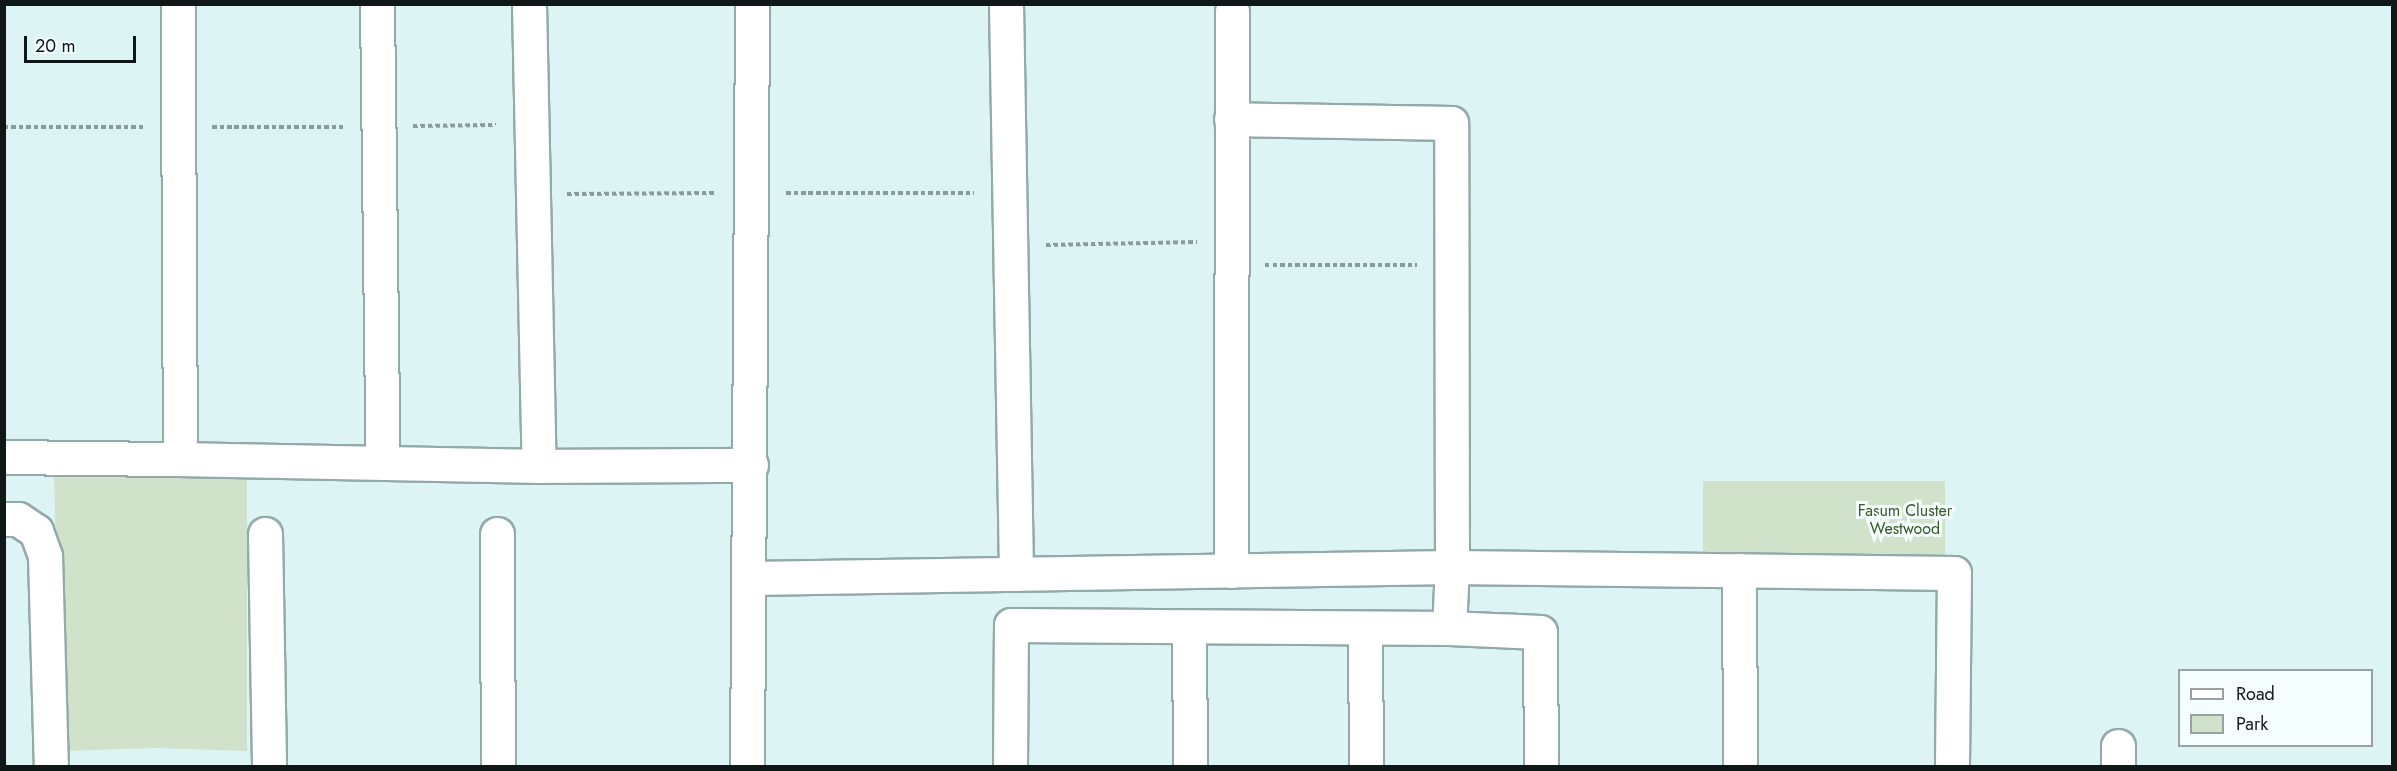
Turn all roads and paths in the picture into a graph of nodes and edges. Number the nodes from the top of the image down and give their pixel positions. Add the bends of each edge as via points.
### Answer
1 (178, 4) edge
2 (377, 4) edge
3 (529, 4) edge
4 (752, 4) edge
5 (1006, 4) edge
6 (1232, 11) dead end
7 (1231, 119) junction
8 (532, 124) junction
9 (4, 127) edge
10 (177, 127) junction
11 (378, 127) junction
12 (1012, 246) junction
13 (1232, 253) junction
14 (1451, 265) junction
15 (4, 457) edge
16 (180, 459) junction
17 (383, 463) junction
18 (751, 465) junction
19 (539, 466) junction
20 (4, 519) edge
21 (265, 534) dead end
22 (497, 534) dead end
23 (1452, 567) junction
24 (1739, 570) junction
25 (1231, 571) junction
26 (1016, 574) junction
27 (750, 578) junction
28 (1189, 627) junction
29 (1365, 628) junction
30 (1449, 628) junction
31 (51, 766) edge
32 (269, 766) edge
33 (498, 766) edge
34 (747, 766) edge
35 (1010, 766) edge
36 (1190, 766) edge
37 (1366, 766) edge
38 (1541, 766) edge
39 (1740, 766) edge
40 (1952, 766) edge

1 - 10 street
2 - 11 street
3 - 8 street
4 - 18 street
5 - 12 street
6 - 7 street
7 - 13 street
7 - 14 street via 1450,123
8 - 11 path
8 - 19 street
9 - 10 path
10 - 11 path
10 - 16 street
11 - 17 street
12 - 13 path
12 - 26 street
13 - 14 path
13 - 25 street
14 - 23 street
15 - 16 street
16 - 17 street
17 - 19 street
18 - 19 street
18 - 27 street
20 - 31 street via 18,519 36,531 45,556
21 - 32 street
22 - 33 street
23 - 24 street
23 - 25 street
23 - 30 street
24 - 39 street
24 - 40 street via 1954,573
25 - 26 street
26 - 27 street
27 - 34 street
28 - 29 street
28 - 35 street via 1011,625
28 - 36 street
29 - 30 street
29 - 37 street
30 - 38 street via 1540,632

